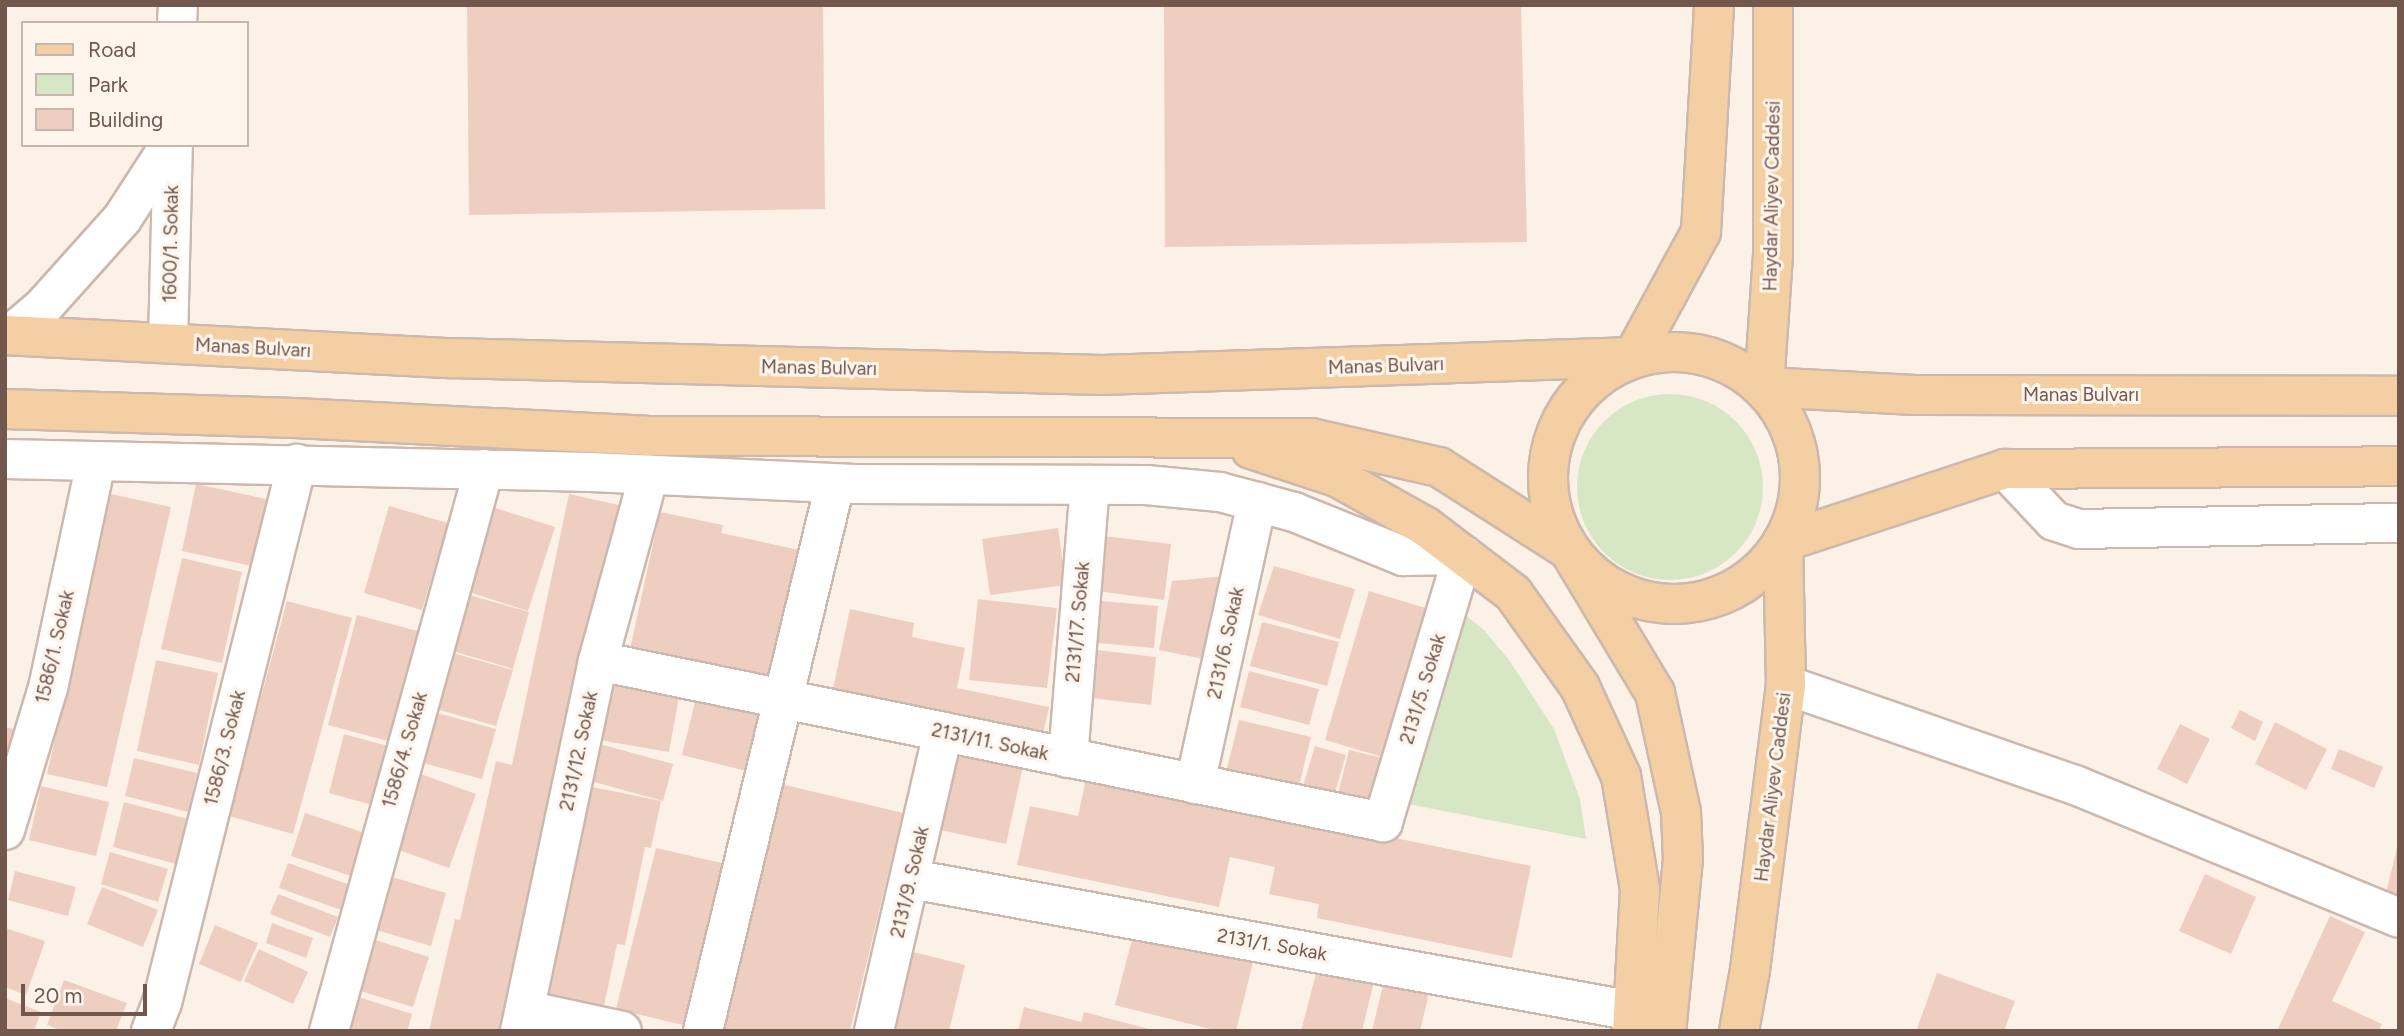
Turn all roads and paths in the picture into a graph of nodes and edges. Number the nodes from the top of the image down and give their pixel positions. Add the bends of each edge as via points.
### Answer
1 (1714, 5) edge
2 (1773, 5) edge
3 (171, 147) edge
4 (172, 147) edge
5 (8, 335) edge
6 (168, 343) junction
7 (1633, 357) junction
8 (1764, 387) junction
9 (2399, 396) edge
10 (5, 409) edge
11 (1222, 439) junction
12 (5, 459) edge
13 (96, 463) junction
14 (297, 464) junction
15 (2399, 466) edge
16 (484, 469) junction
17 (2005, 469) junction
18 (649, 475) junction
19 (835, 484) junction
20 (1090, 485) junction
21 (1257, 502) junction
22 (2399, 523) edge
23 (1783, 542) junction
24 (1569, 550) junction
25 (1463, 555) junction
26 (598, 661) junction
27 (1786, 685) junction
28 (782, 699) junction
29 (943, 732) junction
30 (1068, 758) junction
31 (1195, 784) junction
32 (1383, 822) joint
33 (5, 830) edge
34 (911, 879) junction
35 (2399, 918) edge
36 (1582, 1017) edge
37 (522, 1020) edge
38 (1632, 1021) edge
39 (151, 1031) edge
40 (329, 1031) edge
41 (622, 1031) edge
42 (703, 1031) edge
43 (874, 1031) edge
44 (1666, 1031) edge
45 (1739, 1031) edge

1 - 7 main road via 1701,232
2 - 8 main road, Haydar Aliyev Caddesi via 1773,254
3 - 5 street via 122,219 43,307
4 - 6 street, 1600/1. Sokak
5 - 6 main road, Manas Bulvarı
6 - 7 main road, Manas Bulvarı via 450,358 1102,375
7 - 8 main road via 1684,351 1707,355 1729,363
7 - 24 main road via 1596,377 1574,400 1554,436 1547,476 1553,515
8 - 9 main road, Manas Bulvarı via 1915,395
8 - 23 main road via 1785,415 1799,454 1800,495
10 - 11 main road via 647,436
11 - 24 main road via 1311,438 1439,467
11 - 25 main road via 1337,477 1426,527
12 - 13 street
13 - 14 street
13 - 33 street, 1586/1. Sokak via 48,688
14 - 16 street
14 - 39 street, 1586/3. Sokak via 162,1003
15 - 17 main road
16 - 18 street
16 - 40 street, 1586/4. Sokak
17 - 22 street via 2054,522 2079,529
17 - 23 main road
18 - 19 street
18 - 26 street, 2131/12. Sokak
19 - 20 street
19 - 28 street
20 - 21 street via 1220,492
20 - 30 street, 2131/17. Sokak
21 - 25 street via 1403,556
21 - 31 street, 2131/6. Sokak
23 - 24 main road via 1759,572 1735,590 1700,603 1662,605 1627,597 1595,578
23 - 27 main road, Haydar Aliyev Caddesi
24 - 44 main road via 1655,693 1681,812 1684,859
25 - 32 street, 2131/5. Sokak
25 - 38 main road via 1513,593 1558,655 1580,687 1621,776 1640,890
26 - 28 street, 2131/11. Sokak
26 - 37 street, 2131/12. Sokak
27 - 35 street via 2076,785
27 - 45 main road, Haydar Aliyev Caddesi
28 - 29 street, 2131/11. Sokak
28 - 42 street
29 - 30 street, 2131/11. Sokak
29 - 34 street, 2131/9. Sokak
30 - 31 street, 2131/11. Sokak
31 - 32 street, 2131/11. Sokak
34 - 36 street, 2131/1. Sokak
34 - 43 street, 2131/9. Sokak
36 - 38 street, 2131/1. Sokak
37 - 41 street

